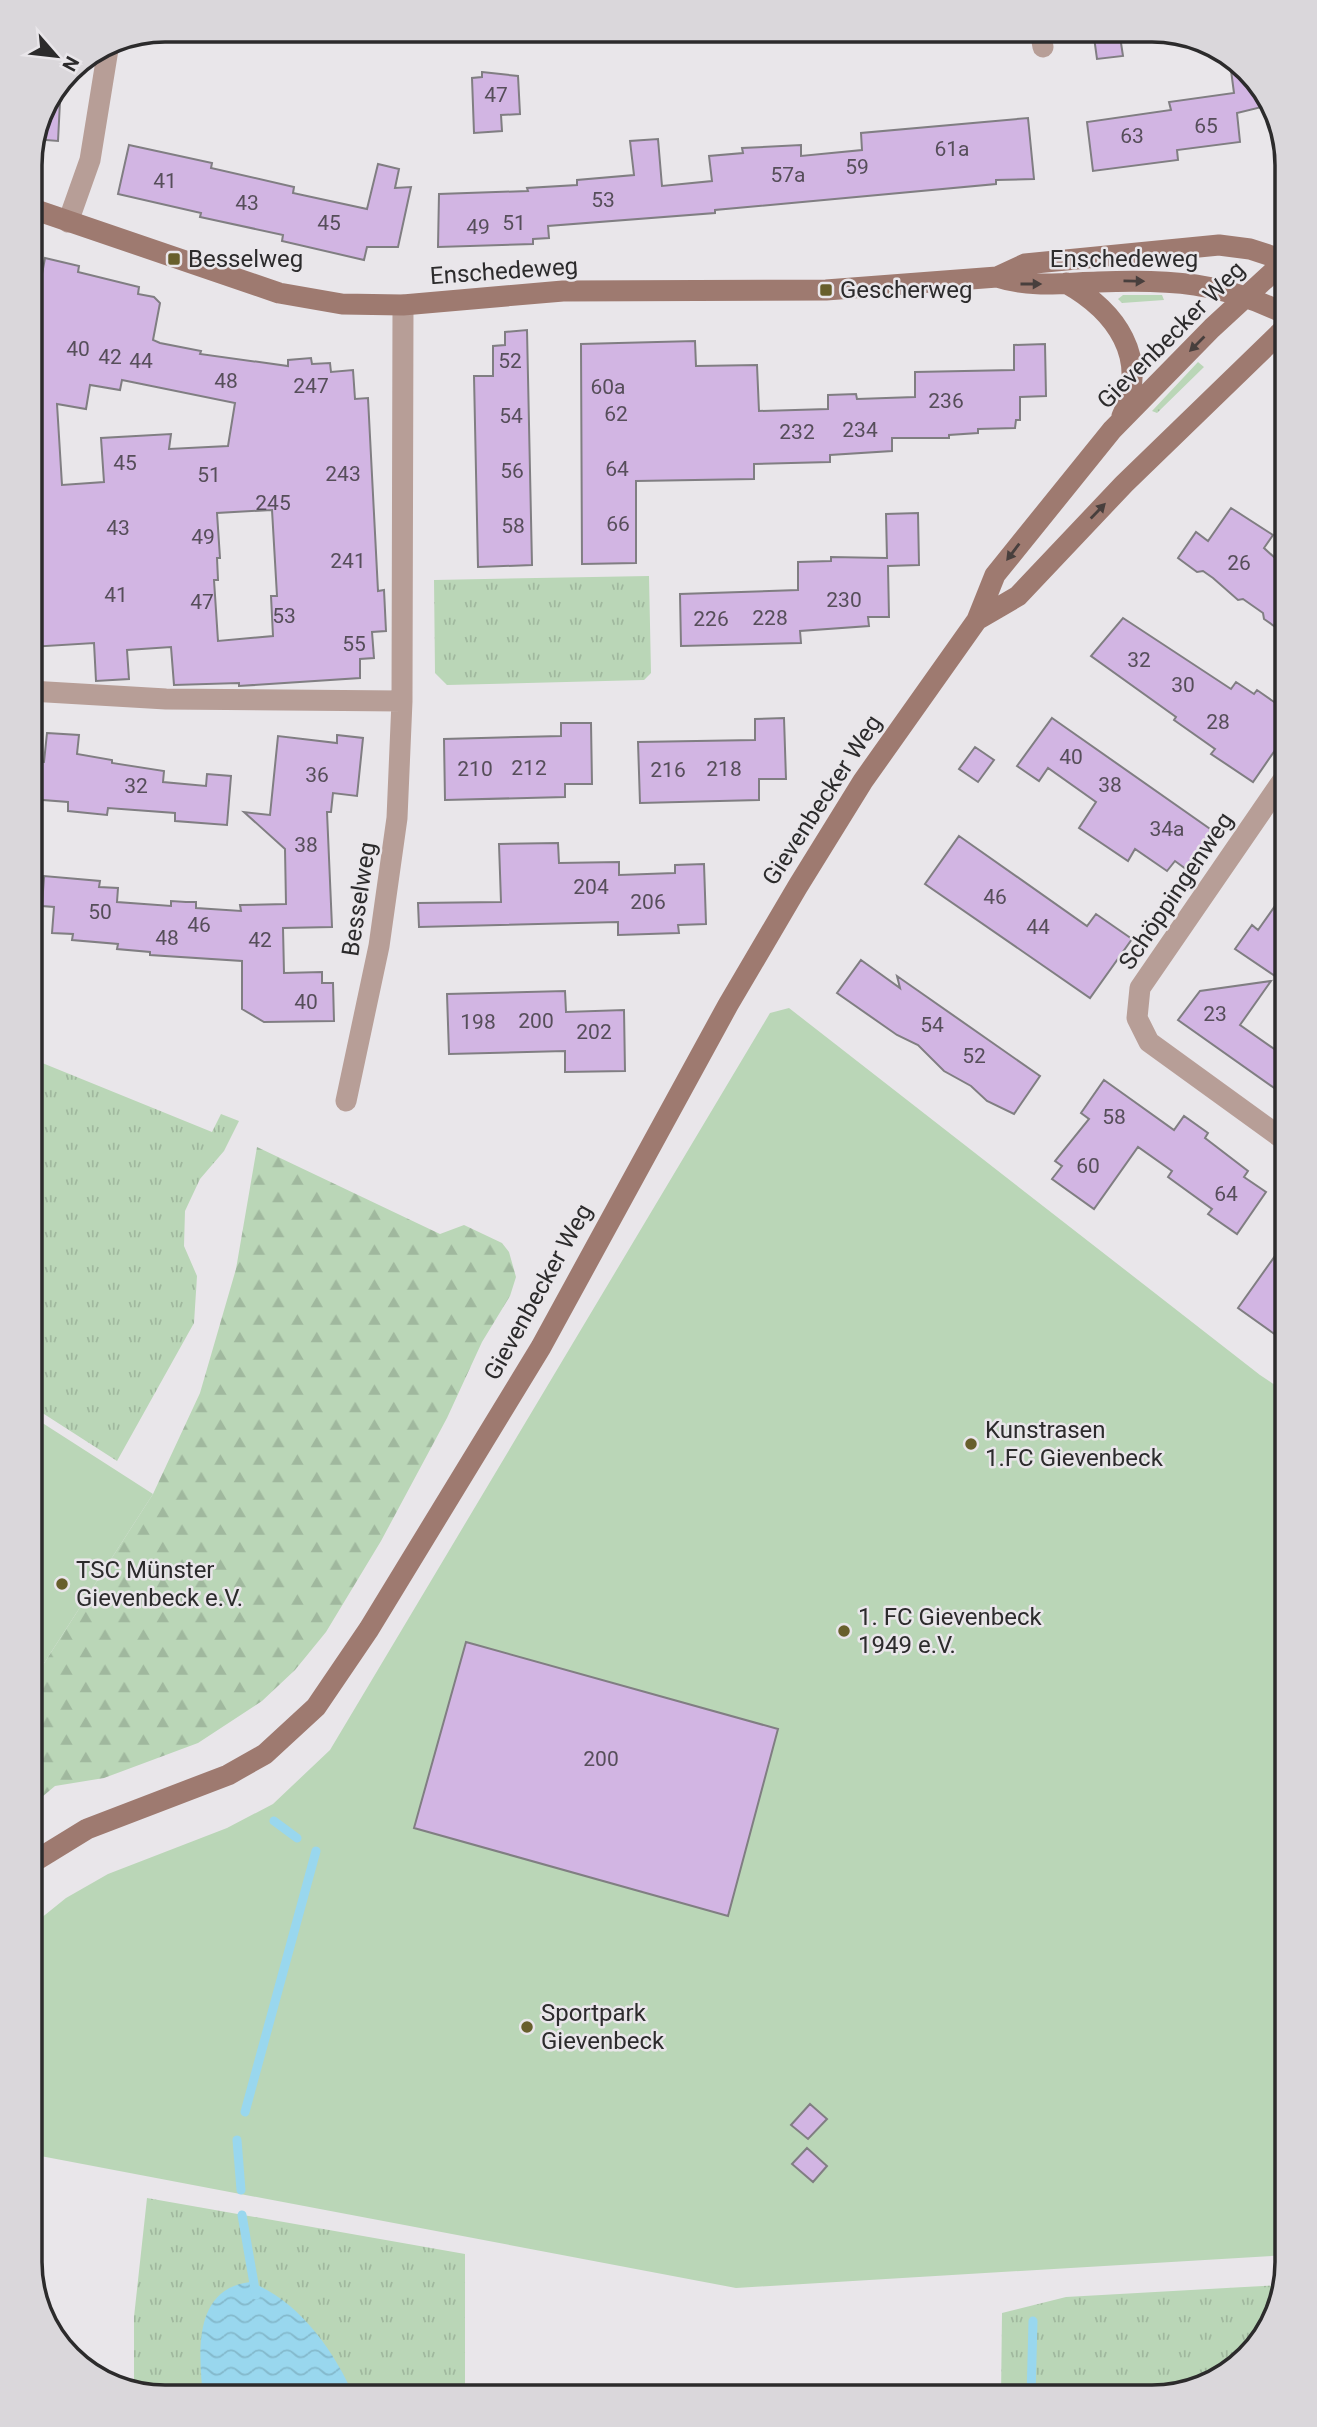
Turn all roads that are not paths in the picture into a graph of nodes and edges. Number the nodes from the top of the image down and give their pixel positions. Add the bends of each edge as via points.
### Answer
1 (107, 57) edge
2 (42, 212) edge
3 (68, 222) junction
4 (1275, 256) edge
5 (1275, 271) edge
6 (997, 277) junction
7 (1066, 283) junction
8 (1246, 296) junction
9 (403, 305) junction
10 (1275, 309) edge
11 (1275, 338) edge
12 (1118, 424) junction
13 (977, 620) junction
14 (42, 692) edge
15 (402, 701) junction
16 (1275, 791) edge
17 (346, 1101) dead end
18 (1275, 1133) edge
19 (42, 1857) edge

1 - 3 street via 90,160
2 - 3 main road, Enschedeweg
3 - 9 main road, Enschedeweg via 279,293 342,304
4 - 6 main road, Enschedeweg via 1219,245 1026,264
5 - 8 main road, Gievenbecker Weg
6 -> 7 main road, Enschedeweg via 1027,285
6 - 9 main road, Enschedeweg via 826,290 563,291
7 -> 8 main road, Enschedeweg via 1197,283
7 - 12 main road via 1106,310 1126,345 1130,380
8 - 10 main road, Enschedeweg
8 -> 12 main road, Gievenbecker Weg
9 - 15 street, Besselweg
13 -> 11 main road, Gievenbecker Weg via 1018,596 1124,484
12 -> 13 main road, Gievenbecker Weg via 995,576
13 - 19 main road, Gievenbecker Weg via 870,771 798,886 541,1346 369,1629 316,1707 265,1754 237,1770 87,1829
14 - 15 street via 166,699
15 - 17 street, Besselweg via 397,818 388,886
16 - 18 street, Schöppingenweg via 1140,988 1137,1018 1149,1042

